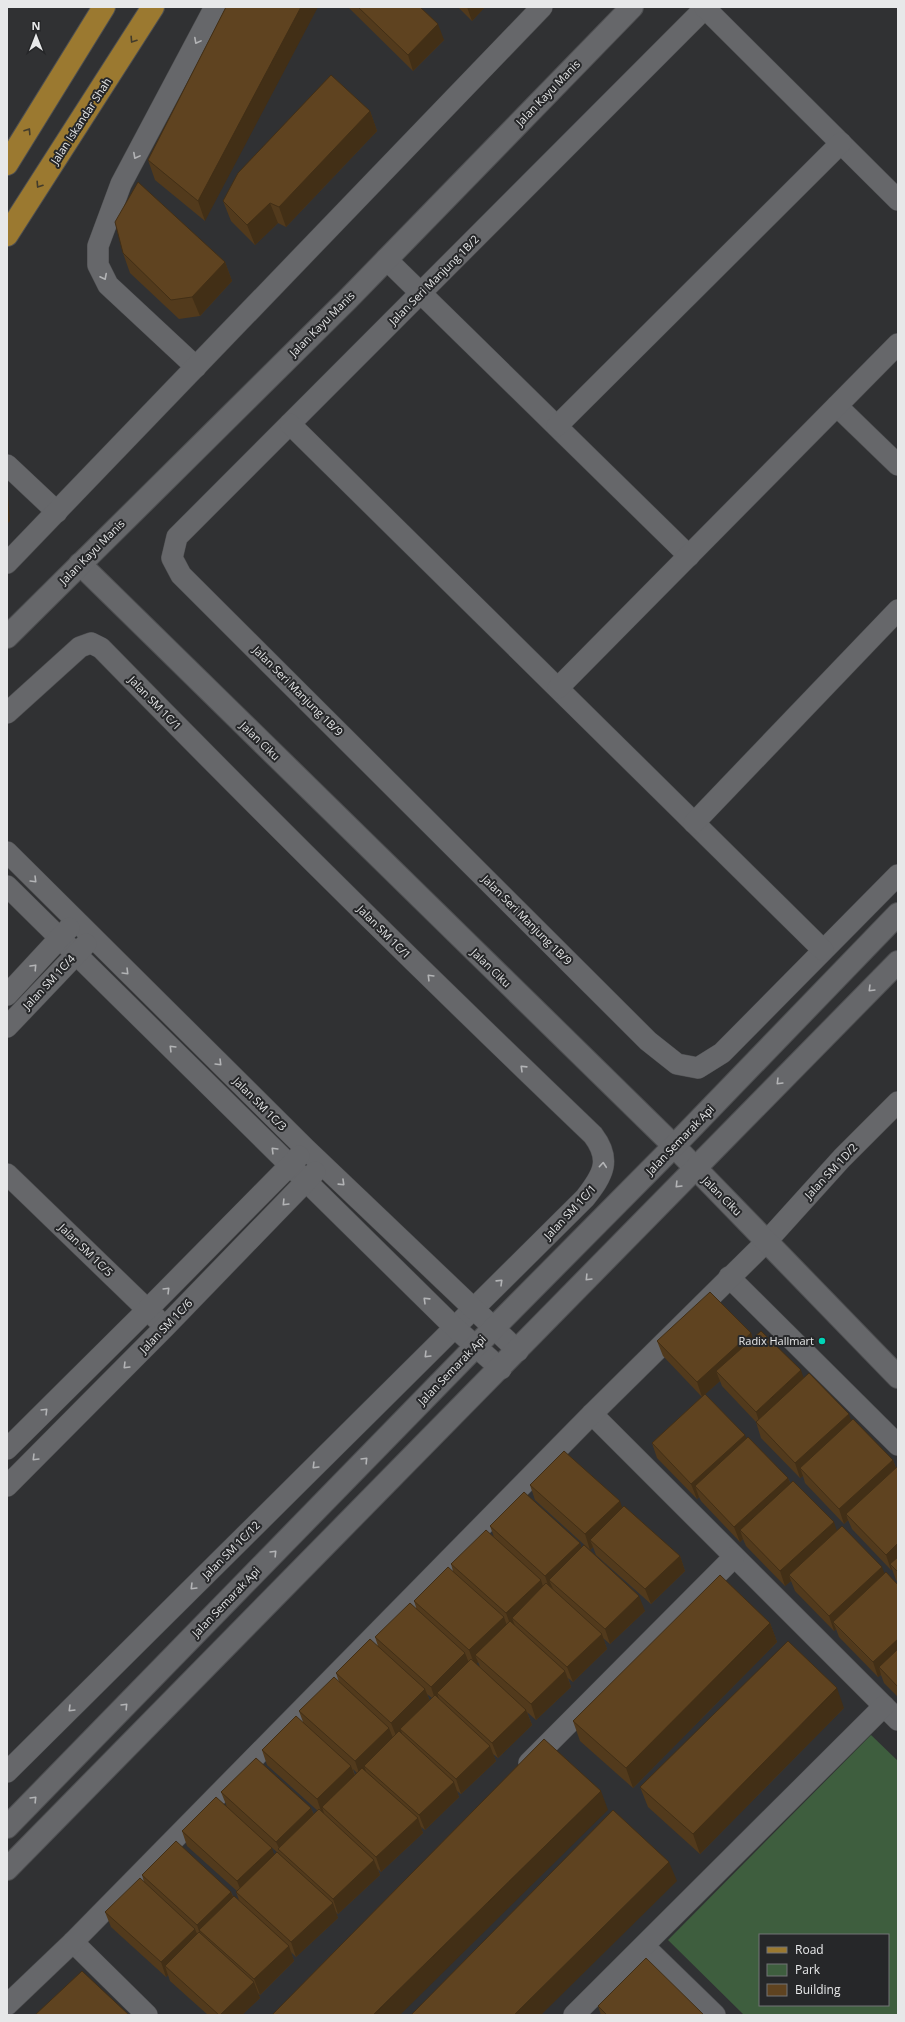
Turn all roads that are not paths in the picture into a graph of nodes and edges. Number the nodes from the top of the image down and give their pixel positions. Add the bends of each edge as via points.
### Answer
1 (104, 7) edge
2 (154, 7) edge
3 (216, 7) edge
4 (542, 7) edge
5 (632, 7) edge
6 (705, 8) edge
7 (841, 143) junction
8 (7, 164) edge
9 (898, 200) edge
10 (7, 235) edge
11 (386, 260) junction
12 (421, 293) junction
13 (898, 344) edge
14 (196, 367) junction
15 (837, 406) junction
16 (290, 424) junction
17 (557, 426) junction
18 (7, 465) edge
19 (898, 465) edge
20 (57, 512) junction
21 (689, 556) junction
22 (172, 558) joint
23 (7, 563) edge
24 (80, 564) junction
25 (898, 610) edge
26 (7, 637) edge
27 (558, 688) junction
28 (7, 713) edge
29 (694, 823) junction
30 (7, 852) edge
31 (898, 875) edge
32 (7, 886) edge
33 (898, 914) edge
34 (75, 921) junction
35 (60, 938) junction
36 (92, 938) junction
37 (823, 950) junction
38 (76, 954) junction
39 (898, 962) edge
40 (7, 995) edge
41 (7, 1027) edge
42 (898, 1102) edge
43 (674, 1146) junction
44 (306, 1149) junction
45 (322, 1164) junction
46 (290, 1166) junction
47 (694, 1168) junction
48 (7, 1174) edge
49 (306, 1181) junction
50 (767, 1241) junction
51 (729, 1277) junction
52 (473, 1309) junction
53 (148, 1310) junction
54 (165, 1327) junction
55 (454, 1327) junction
56 (494, 1327) junction
57 (475, 1347) junction
58 (518, 1351) junction
59 (501, 1369) junction
60 (898, 1377) edge
61 (592, 1414) junction
62 (898, 1445) edge
63 (7, 1449) edge
64 (7, 1486) edge
65 (734, 1557) junction
66 (891, 1713) edge
67 (7, 1772) edge
68 (516, 1776) edge
69 (7, 1827) edge
70 (7, 1869) edge
71 (73, 1942) junction
72 (644, 1946) junction
73 (7, 2005) edge
74 (147, 2015) edge
75 (574, 2015) edge
76 (714, 2015) edge

8 -> 1 main road
2 -> 10 main road, Jalan Iskandar Shah
3 -> 14 street via 121,184 98,246 98,265 108,285
4 - 14 street
5 - 11 street, Jalan Kayu Manis
6 - 7 street
6 - 12 street, Jalan Seri Manjung 1B/2
7 - 9 street
7 - 17 street
11 - 12 street
11 - 24 street, Jalan Kayu Manis
12 - 16 street, Jalan Seri Manjung 1B/2
12 - 17 street
13 - 15 street
14 - 20 street
15 - 19 street
15 - 21 street
16 - 22 street, Jalan Seri Manjung 1B/2 via 176,537
16 - 27 street
17 - 21 street
18 - 20 street
20 - 23 street
21 - 27 street
22 - 37 street, Jalan Seri Manjung 1B/9 via 181,575 648,1041 677,1064 698,1068 722,1053
24 - 26 street, Jalan Kayu Manis
24 - 43 street, Jalan Ciku
25 - 29 street
27 - 29 street
52 -> 28 street, Jalan SM 1C/1 via 585,1198 601,1178 604,1163 602,1147 593,1135 281,831 101,648 91,643 80,647
29 - 37 street
30 -> 34 street, Jalan SM 1C/3
31 - 37 street, Jalan Seri Manjung 1B/9
32 - 35 street, Jalan SM 1C/3
33 - 43 street, Jalan Semarak Api
34 - 35 street, Jalan SM 1C/4
34 - 36 street, Jalan SM 1C/3
35 - 38 street, Jalan SM 1C/3
40 -> 35 street, Jalan SM 1C/4
36 - 38 street, Jalan SM 1C/4
36 -> 44 street, Jalan SM 1C/3
38 - 41 street, Jalan SM 1C/4
46 -> 38 street, Jalan SM 1C/3
39 -> 47 street
42 - 50 street, Jalan SM 1D/2 via 842,1158
43 - 47 street, Jalan Ciku
43 - 56 street, Jalan Semarak Api
44 - 45 street, Jalan SM 1C/3
44 - 46 street
45 - 49 street, Jalan SM 1C/6
45 -> 52 street, Jalan SM 1C/3
46 - 49 street, Jalan SM 1C/3
53 -> 46 street
47 - 50 street, Jalan Ciku
47 -> 58 street
48 - 53 street, Jalan SM 1C/5
49 -> 54 street, Jalan SM 1C/6
55 -> 49 street, Jalan SM 1C/3
50 - 51 street, Jalan SM 1D/2
50 - 60 street, Jalan Ciku
51 - 61 street, Jalan SM 1D/2
51 - 62 street
52 - 55 street, Jalan SM 1C/1
52 - 56 street, Jalan SM 1C/3
53 - 54 street, Jalan SM 1C/5
63 -> 53 street
54 -> 64 street, Jalan SM 1C/6
55 - 57 street, Jalan SM 1C/3
55 -> 67 street, Jalan SM 1C/12
56 - 57 street, Jalan Semarak Api
56 - 58 street, Jalan SM 1C/3
57 - 59 street, Jalan SM 1C/3
69 -> 57 street, Jalan Semarak Api
58 - 59 street
59 - 70 street
61 - 65 street
61 - 71 street, Jalan SM 1D/2
65 - 66 street
65 - 68 street
66 - 72 street
71 - 73 street, Jalan SM 1D/2
71 - 74 street
72 - 75 street
72 - 76 street

